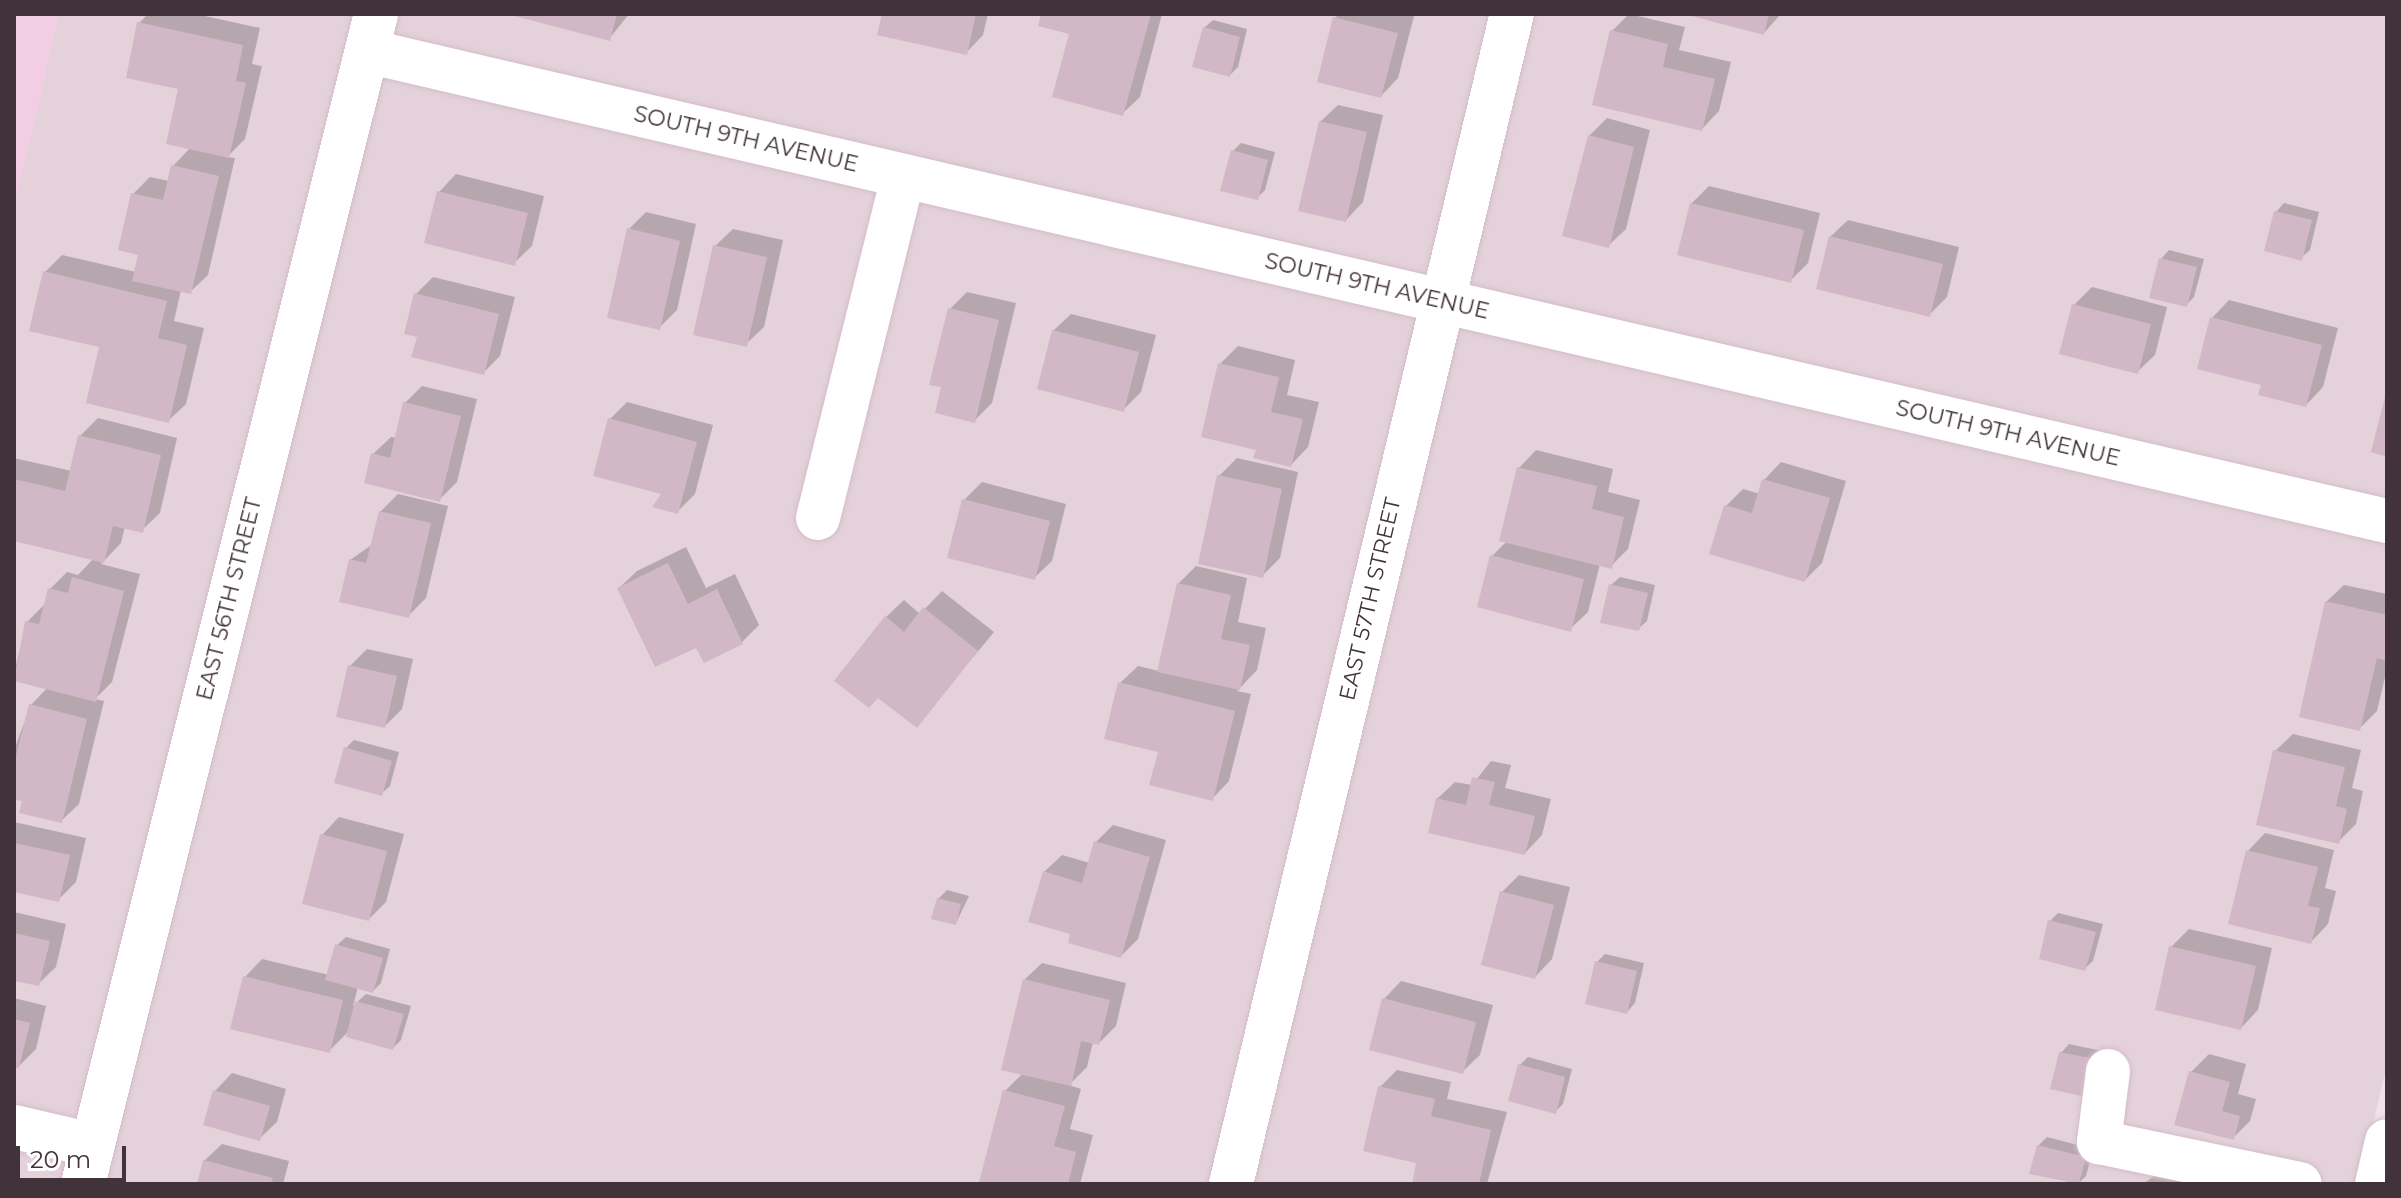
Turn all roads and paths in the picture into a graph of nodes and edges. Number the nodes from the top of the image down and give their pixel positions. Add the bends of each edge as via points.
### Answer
1 (1512, 14) edge
2 (372, 32) edge
3 (903, 176) junction
4 (1441, 301) junction
5 (818, 518) dead end
6 (2387, 521) edge
7 (2108, 1071) dead end
8 (14, 1127) edge
9 (2387, 1141) edge
10 (87, 1164) edge
11 (1231, 1184) edge
12 (2300, 1184) edge
13 (2377, 1184) edge

1 - 4 street, EAST 57TH STREET
2 - 3 street, SOUTH 9TH AVENUE
2 - 10 street, EAST 56TH STREET
3 - 4 street, SOUTH 9TH AVENUE
3 - 5 street
4 - 6 street, SOUTH 9TH AVENUE
4 - 11 street, EAST 57TH STREET
7 - 12 street via 2099,1142
8 - 10 street
9 - 13 street

